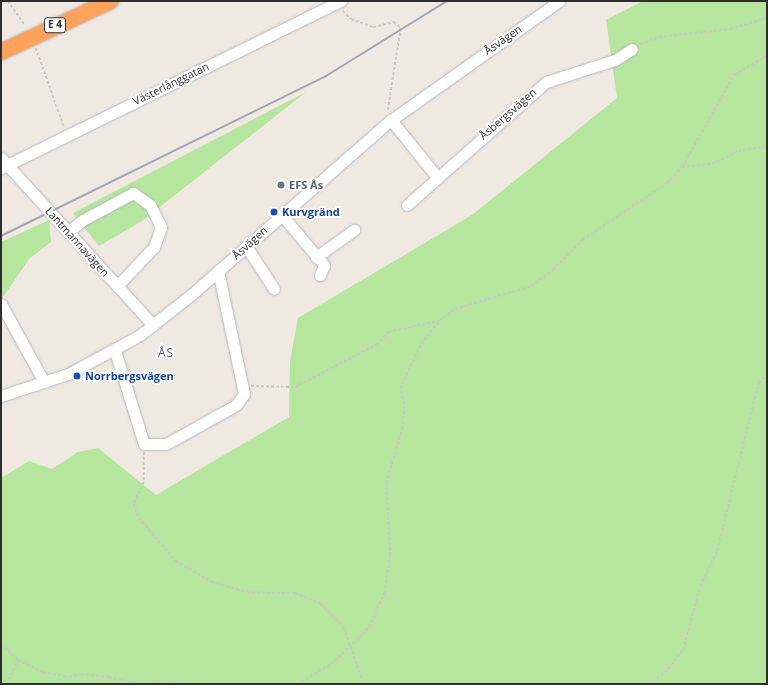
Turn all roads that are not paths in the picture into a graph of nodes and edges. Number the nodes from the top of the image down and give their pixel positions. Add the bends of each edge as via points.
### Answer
1 (95, 1) edge
2 (111, 1) edge
3 (558, 1) edge
4 (338, 2) edge
5 (1, 45) edge
6 (632, 49) road end
7 (1, 52) edge
8 (391, 120) junction
9 (3, 163) edge
10 (437, 177) junction
11 (407, 205) dead end
12 (281, 214) junction
13 (354, 230) dead end
14 (68, 232) junction
15 (246, 246) junction
16 (316, 256) junction
17 (218, 271) junction
18 (320, 275) dead end
19 (117, 286) junction
20 (274, 289) dead end
21 (1, 304) edge
22 (153, 325) junction
23 (115, 351) junction
24 (44, 382) junction
25 (1, 396) edge

1 - 5 highway, E 4
2 - 7 highway, E 4
3 - 8 street, Åsvägen
4 - 9 street, Västerlånggatan
6 - 10 street, Åsbergsvägen via 615,60 546,82
8 - 10 street
8 - 12 street, Åsvägen
9 - 14 street, Lantmannavägen
10 - 11 street, Åsbergsvägen
12 - 15 street, Åsvägen
12 - 16 street
13 - 16 street
14 - 19 street, Lantmannavägen
14 - 19 street via 83,220 133,193 150,205 161,227 154,247
15 - 17 street, Åsvägen
15 - 20 street
16 - 18 street via 324,265
17 - 22 street, Åsvägen
17 - 23 street via 243,387 243,400 166,444 144,444
19 - 22 street, Lantmannavägen
21 - 24 street
22 - 23 street, Åsvägen
23 - 24 street, Åsvägen
24 - 25 street, Åsvägen

